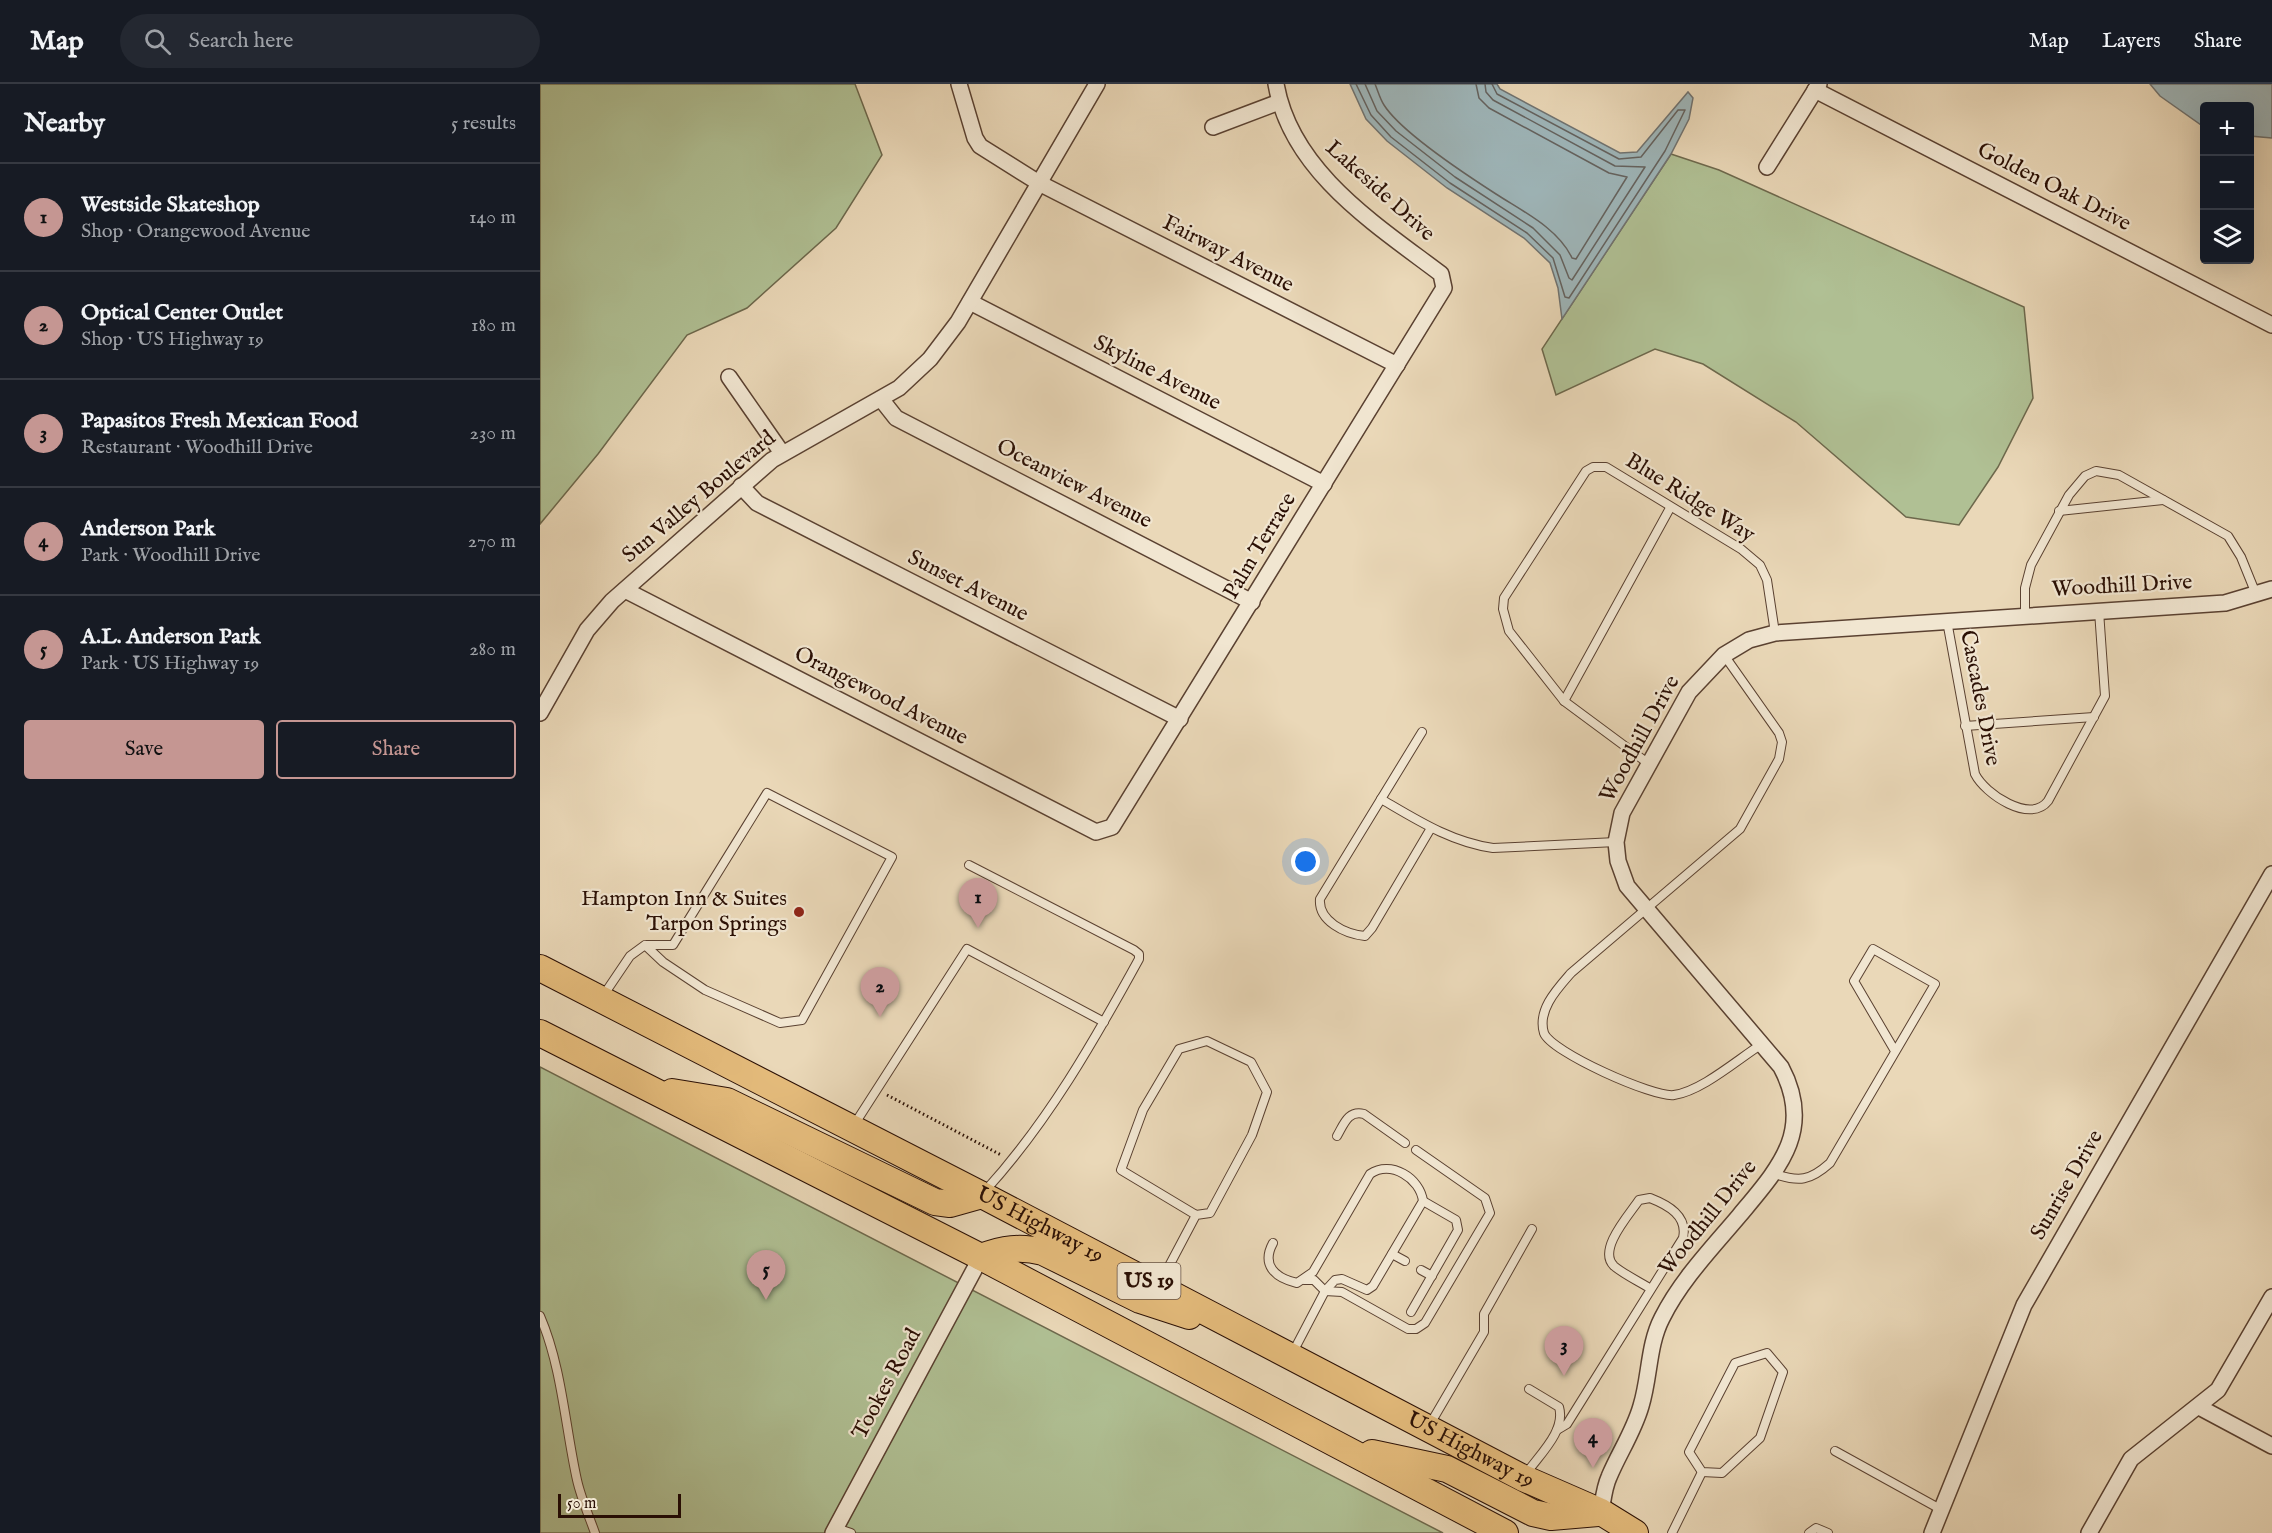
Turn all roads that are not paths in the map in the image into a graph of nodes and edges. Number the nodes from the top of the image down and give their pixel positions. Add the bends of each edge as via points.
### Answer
1 (959, 84) edge
2 (1097, 84) edge
3 (1276, 84) edge
4 (1817, 87) edge
5 (1279, 102) junction
6 (1213, 127) dead end
7 (1767, 167) dead end
8 (1039, 183) junction
9 (1443, 293) joint
10 (970, 302) junction
11 (2272, 325) edge
12 (1397, 365) junction
13 (729, 377) dead end
14 (881, 399) junction
15 (782, 453) junction
16 (1324, 484) junction
17 (741, 486) junction
18 (2164, 500) junction
19 (1670, 508) junction
20 (2059, 511) junction
21 (625, 590) junction
22 (2267, 593) edge
23 (1252, 602) junction
24 (2099, 609) junction
25 (2025, 614) junction
26 (1947, 621) junction
27 (1775, 633) junction
28 (1724, 655) junction
29 (1564, 701) junction
30 (540, 713) edge
31 (2094, 717) junction
32 (1180, 719) junction
33 (1965, 726) junction
34 (1422, 732) dead end
35 (1649, 764) junction
36 (1381, 799) junction
37 (1116, 824) joint
38 (1431, 828) junction
39 (1616, 842) junction
40 (969, 865) dead end
41 (2272, 874) edge
42 (1645, 908) junction
43 (645, 945) junction
44 (540, 968) edge
45 (540, 980) edge
46 (593, 996) junction
47 (1104, 1022) junction
48 (540, 1033) edge
49 (1761, 1044) junction
50 (1894, 1051) junction
51 (645, 1087) junction
52 (852, 1128) junction
53 (1337, 1136) dead end
54 (1405, 1143) dead end
55 (1416, 1150) dead end
56 (1775, 1174) junction
57 (982, 1195) junction
58 (1423, 1201) junction
59 (1196, 1215) junction
60 (1532, 1229) dead end
61 (1273, 1243) dead end
62 (1392, 1254) junction
63 (981, 1257) junction
64 (1405, 1262) dead end
65 (1421, 1270) dead end
66 (1432, 1276) junction
67 (1304, 1280) junction
68 (1158, 1286) junction
69 (1651, 1289) junction
70 (1325, 1292) junction
71 (2272, 1297) edge
72 (1411, 1312) dead end
73 (540, 1316) edge
74 (1258, 1338) junction
75 (1291, 1356) junction
76 (1528, 1389) dead end
77 (2199, 1407) junction
78 (1428, 1427) junction
79 (1557, 1430) junction
80 (2272, 1446) edge
81 (1342, 1447) junction
82 (1835, 1450) dead end
83 (1702, 1472) junction
84 (1524, 1478) junction
85 (1942, 1510) junction
86 (1601, 1512) junction
87 (840, 1531) edge
88 (595, 1533) edge
89 (1505, 1533) edge
90 (1635, 1533) edge
91 (1671, 1533) edge
92 (1809, 1533) edge
93 (1828, 1533) edge
94 (1932, 1533) edge
95 (2089, 1533) edge

1 - 8 street, Fairway Avenue via 980,146
2 - 8 street, Sun Valley Boulevard
3 - 5 street, Lakeside Drive
4 - 7 street
4 - 11 street, Golden Oak Drive
5 - 6 street
5 - 9 street, Lakeside Drive via 1307,158 1372,220 1441,274
8 - 10 street, Sun Valley Boulevard
8 - 12 street, Fairway Avenue
9 - 12 street, Palm Terrace
10 - 14 street, Sun Valley Boulevard via 930,359
10 - 16 street, Skyline Avenue
12 - 16 street, Palm Terrace
13 - 15 street
14 - 15 street, Sun Valley Boulevard
14 - 23 street, Oceanview Avenue via 896,418
15 - 17 street, Sun Valley Boulevard
16 - 23 street, Palm Terrace
17 - 21 street, Sun Valley Boulevard
17 - 32 street, Sunset Avenue via 757,503
18 - 20 lane
18 - 20 lane via 2119,474 2096,471 2076,485
18 - 22 lane via 2228,536
19 - 27 lane, Blue Ridge Way via 1741,549 1760,565 1767,580
19 - 29 lane
19 - 29 lane, Blue Ridge Way via 1606,467 1593,467 1586,471 1504,598 1509,632
20 - 25 lane via 2031,565 2025,588
21 - 30 street, Sun Valley Boulevard via 587,630
21 - 37 street, Orangewood Avenue via 1096,832
22 - 24 street, Woodhill Drive via 2225,603
23 - 32 street, Palm Terrace
24 - 25 street, Woodhill Drive
24 - 31 lane, Cascades Drive via 2105,696
25 - 26 street, Woodhill Drive
26 - 27 street, Woodhill Drive
26 - 33 lane, Cascades Drive
27 - 28 street, Woodhill Drive via 1749,640
28 - 35 street, Woodhill Drive via 1689,692
28 - 42 lane via 1779,733 1782,750 1740,829
29 - 35 lane, Blue Ridge Way
31 - 33 lane
31 - 33 lane, Cascades Drive via 2048,801 2042,809 2034,811 1985,790 1979,783
32 - 37 street, Palm Terrace
34 - 36 lane
35 - 39 street, Woodhill Drive via 1622,813
36 - 38 lane
36 - 38 lane via 1320,898 1319,909 1334,924 1365,936
38 - 39 lane via 1469,844 1493,848
39 - 42 street, Woodhill Drive via 1622,876
40 - 47 lane via 1139,954
41 - 85 street, Sunrise Drive via 2024,1305
42 - 49 street, Woodhill Drive
42 - 49 lane via 1570,973 1554,992 1543,1024 1551,1044 1664,1096 1688,1092
43 - 43 lane via 673,945 767,793 891,857 802,1020 780,1023 705,990
43 - 46 lane
44 - 46 highway, US Highway 19 / US 19
45 - 46 highway
46 - 52 highway, US Highway 19 / US 19
47 - 52 lane via 967,949
47 - 57 lane via 1061,1092 1012,1161
48 - 51 highway, US 19
49 - 56 street, Woodhill Drive via 1791,1085 1794,1107 1788,1147
50 - 50 lane via 1854,981 1873,949 1935,984
50 - 56 lane via 1830,1163 1809,1178 1794,1180
51 - 57 highway via 727,1101 935,1202 950,1204
51 - 63 highway, US 19
52 - 57 highway, US Highway 19 / US 19
53 - 54 lane via 1349,1115 1356,1112
55 - 70 lane via 1485,1198 1490,1213 1431,1314 1416,1329 1407,1329 1342,1292
56 - 86 street, Woodhill Drive via 1677,1291 1660,1320 1642,1405 1608,1480
57 - 68 highway, US Highway 19 / US 19
58 - 62 lane
58 - 66 lane via 1458,1224
58 - 67 lane via 1418,1184 1390,1168 1379,1168 1370,1174 1313,1272
59 - 59 lane via 1121,1170 1143,1110 1179,1049 1207,1041 1251,1062 1267,1092 1252,1135 1210,1213
59 - 68 lane
60 - 78 lane via 1484,1314 1484,1332
61 - 67 lane via 1267,1258 1272,1269 1290,1282
62 - 64 lane
62 - 70 lane via 1367,1290 1342,1279 1335,1280
63 - 74 highway via 1005,1248 1043,1252 1140,1300
63 - 81 highway, US 19
63 - 87 street, Tookes Road
65 - 66 lane
66 - 72 lane
67 - 70 lane via 1314,1280
68 - 74 highway, US Highway 19 / US 19
69 - 69 lane via 1686,1228 1675,1212 1650,1198 1639,1200 1609,1246 1608,1257 1613,1265
69 - 79 lane via 1567,1424
70 - 75 lane
71 - 77 street via 2218,1390
73 - 88 lane via 562,1396 578,1482
74 - 75 highway, US Highway 19 / US 19
75 - 78 highway, US Highway 19 / US 19
76 - 79 lane via 1559,1407
77 - 80 street
77 - 95 street via 2131,1459
78 - 84 highway, US Highway 19 / US 19
79 - 84 lane
81 - 86 highway via 1447,1469 1533,1513 1551,1517
81 - 89 highway, US 19
82 - 85 lane
83 - 83 lane via 1722,1473 1761,1438 1783,1372 1767,1353 1735,1363 1689,1452
83 - 91 lane
84 - 86 highway, US Highway 19 / US 19
85 - 94 street, Sunrise Drive
86 - 90 highway, US Highway 19 / US 19
92 - 93 lane via 1816,1528

